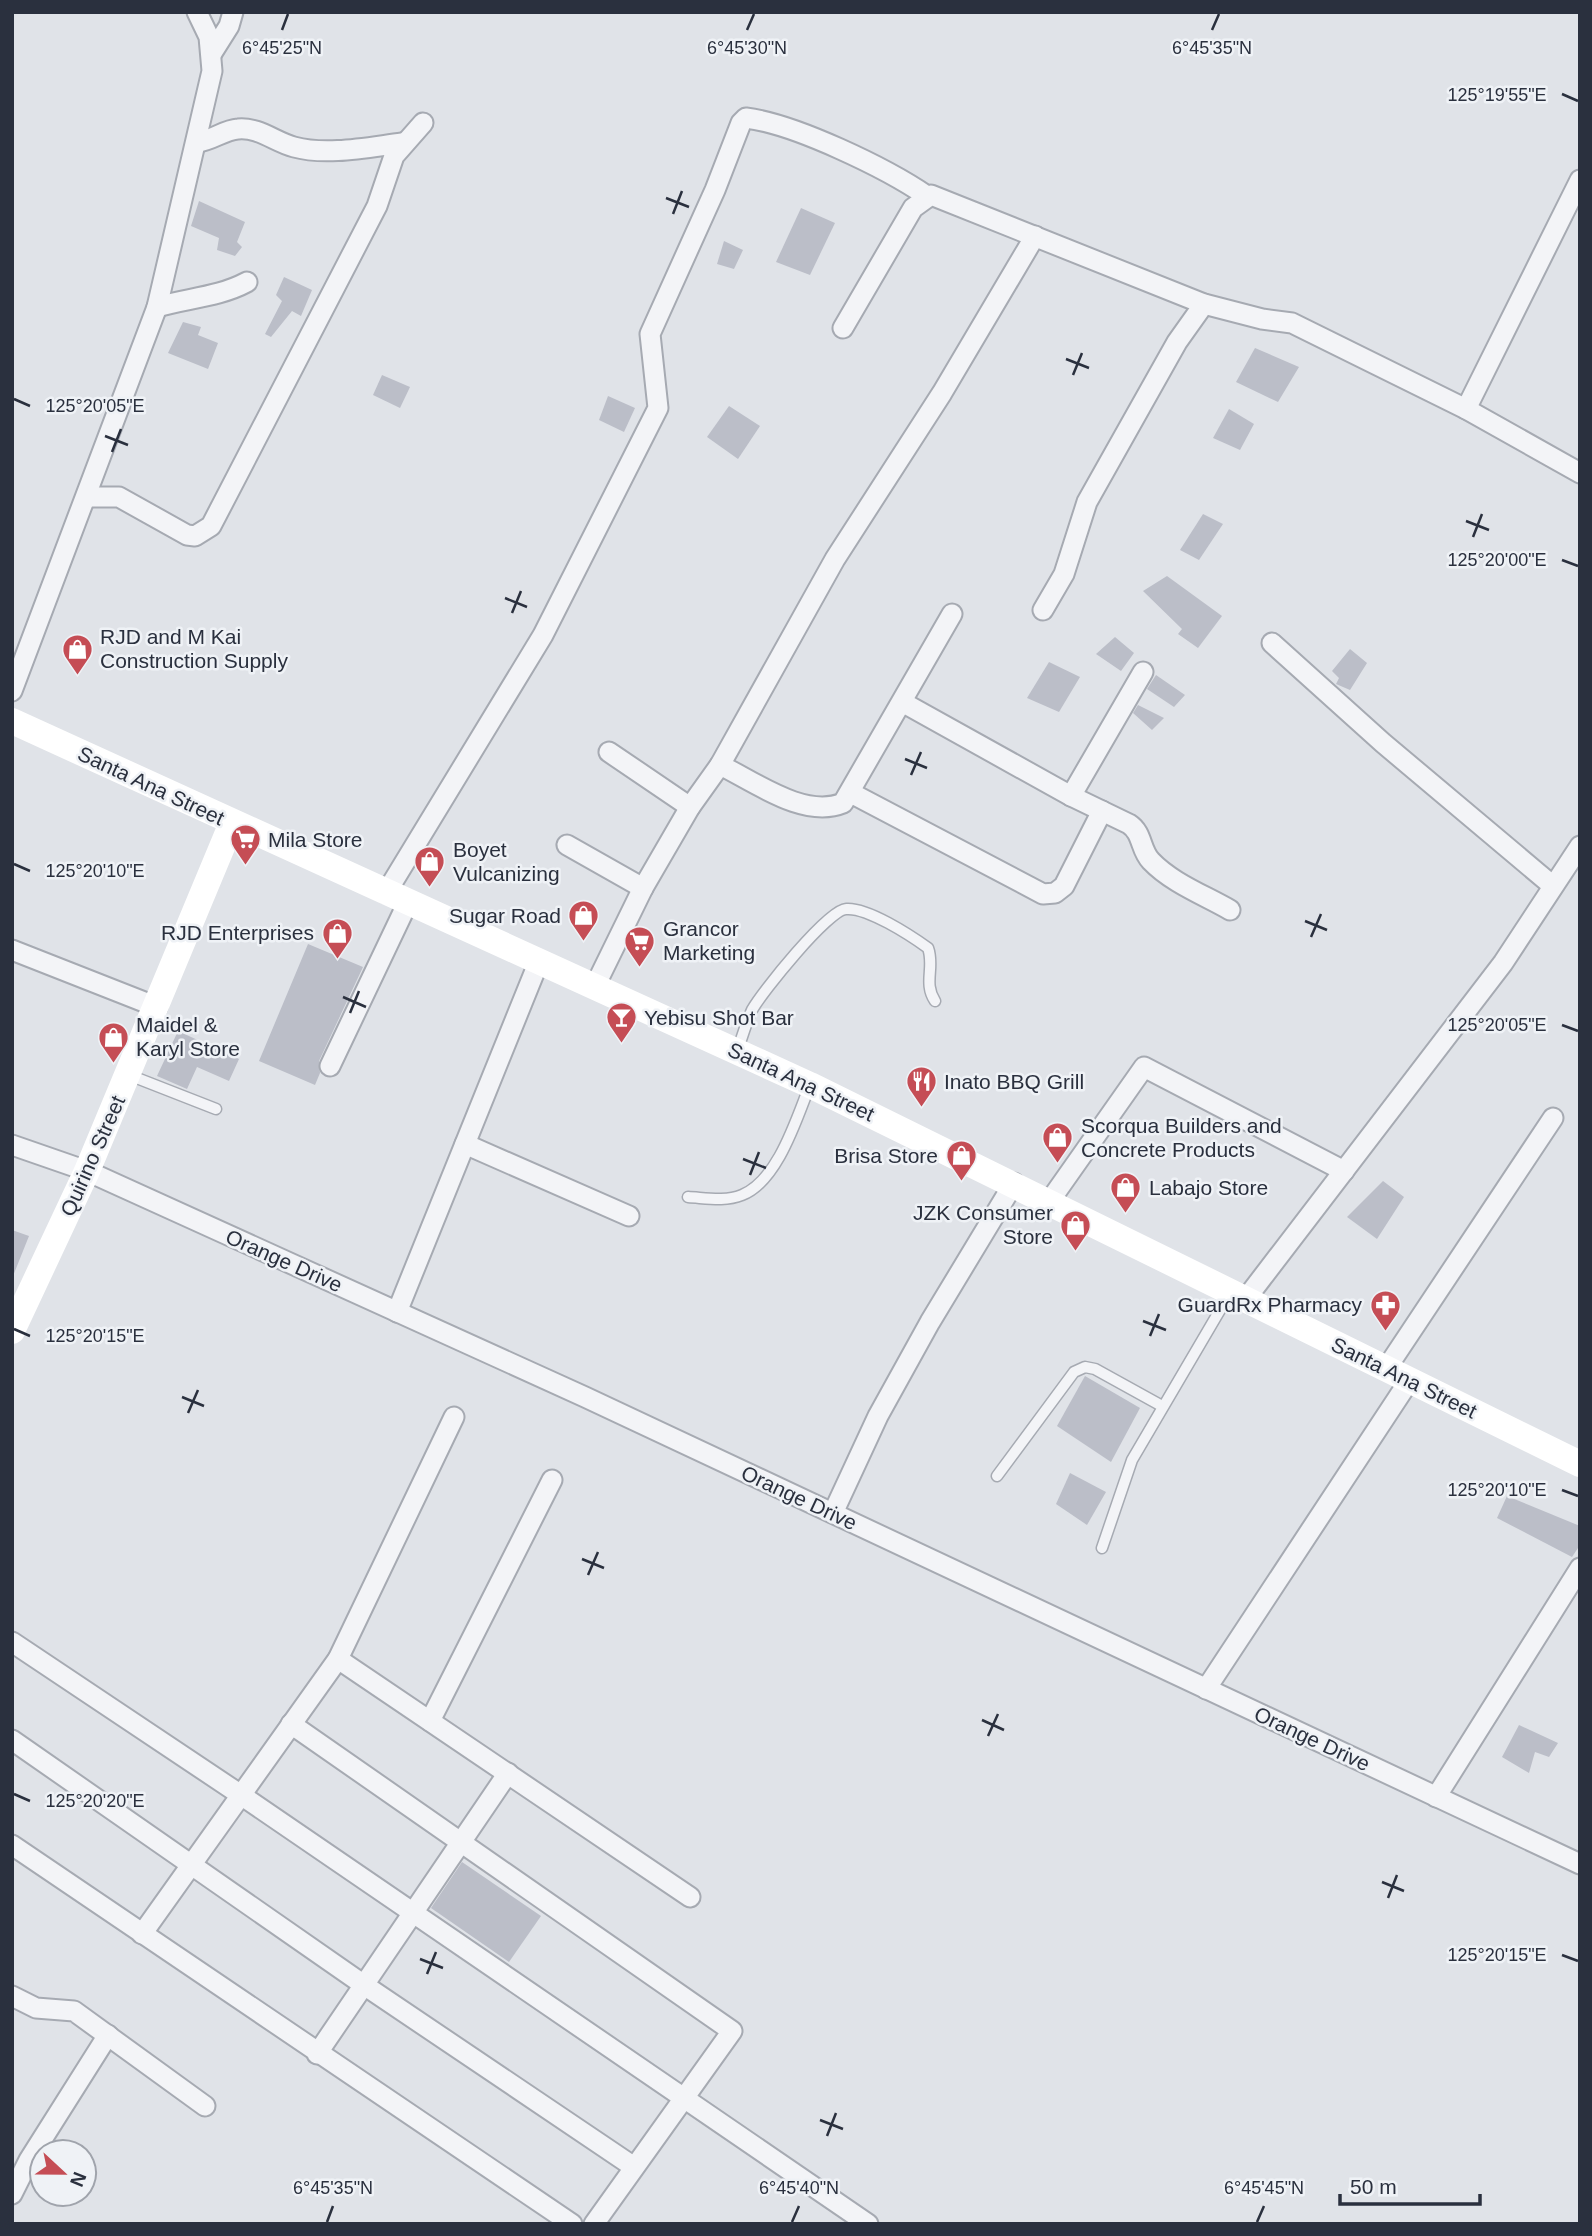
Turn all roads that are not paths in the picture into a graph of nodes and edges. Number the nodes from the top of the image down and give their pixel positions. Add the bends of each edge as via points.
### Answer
1 (197, 12) edge
2 (233, 12) edge
3 (212, 53) junction
4 (423, 123) dead end
5 (198, 142) junction
6 (402, 144) junction
7 (1580, 180) edge
8 (928, 196) junction
9 (1035, 236) junction
10 (247, 282) dead end
11 (1204, 304) junction
12 (157, 307) junction
13 (843, 328) dead end
14 (1466, 409) junction
15 (1580, 473) edge
16 (87, 497) junction
17 (1043, 610) dead end
18 (952, 614) dead end
19 (1272, 643) dead end
20 (1143, 672) dead end
21 (12, 691) edge
22 (902, 702) junction
23 (12, 721) edge
24 (609, 752) dead end
25 (720, 765) junction
26 (851, 793) junction
27 (1071, 796) junction
28 (690, 807) junction
29 (1102, 811) junction
30 (232, 823) junction
31 (567, 845) dead end
32 (1580, 846) edge
33 (1553, 886) junction
34 (643, 888) junction
35 (397, 898) junction
36 (1230, 910) dead end
37 (12, 950) edge
38 (539, 961) junction
39 (595, 986) junction
40 (935, 1001) dead end
41 (157, 1007) junction
42 (736, 1052) junction
43 (330, 1066) dead end
44 (128, 1075) junction
45 (810, 1085) junction
46 (216, 1109) dead end
47 (1553, 1118) dead end
48 (465, 1144) junction
49 (12, 1145) edge
50 (87, 1171) junction
51 (1344, 1171) junction
52 (1014, 1183) junction
53 (688, 1197) dead end
54 (1049, 1202) junction
55 (629, 1216) dead end
56 (1238, 1296) junction
57 (397, 1312) junction
58 (12, 1331) edge
59 (1385, 1369) junction
60 (1409, 1381) junction
61 (1162, 1406) junction
62 (454, 1417) dead end
63 (1580, 1464) edge
64 (996, 1476) dead end
65 (552, 1480) dead end
66 (834, 1513) junction
67 (1102, 1548) dead end
68 (1580, 1568) edge
69 (12, 1642) edge
70 (338, 1659) junction
71 (1206, 1689) junction
72 (430, 1721) junction
73 (291, 1724) junction
74 (12, 1740) edge
75 (508, 1773) junction
76 (241, 1795) junction
77 (1436, 1797) junction
78 (461, 1843) junction
79 (12, 1845) edge
80 (191, 1864) junction
81 (1580, 1864) edge
82 (690, 1897) dead end
83 (413, 1913) junction
84 (142, 1934) junction
85 (364, 1985) junction
86 (12, 1996) edge
87 (108, 2035) junction
88 (317, 2054) junction
89 (683, 2099) junction
90 (205, 2106) dead end
91 (634, 2167) junction
92 (12, 2194) edge
93 (572, 2224) edge
94 (594, 2224) edge
95 (868, 2224) edge

1 - 3 street
2 - 3 street
3 - 5 street
4 - 6 street
5 - 6 street via 235,129 250,129 295,147 324,150
5 - 12 street
6 - 16 street via 388,169 377,206 211,526 195,536 187,535 118,497
7 - 14 street
8 - 9 street
8 - 13 street via 913,208
8 - 35 street via 820,142 764,120 746,118 741,123 650,334 658,408 543,635
9 - 11 street
9 - 25 street via 942,393 835,559
10 - 12 street via 219,295 190,297
11 - 14 street via 1293,323
11 - 17 street via 1177,342 1087,502 1064,574
12 - 16 street
14 - 15 street
16 - 21 street
18 - 22 street
19 - 33 street
20 - 27 street
22 - 26 street
22 - 27 street
23 - 30 main road, Santa Ana Street
24 - 28 street
25 - 26 street via 807,806 832,807
25 - 28 street
26 - 29 street via 1043,894 1064,886
27 - 29 street
28 - 34 street
29 - 36 street via 1135,828 1149,859 1162,871
30 - 35 main road, Santa Ana Street
30 - 41 main road, Quirino Street
31 - 34 street
32 - 33 street
33 - 51 street via 1503,963
34 - 39 street
35 - 38 main road, Santa Ana Street
35 - 43 street
37 - 41 street
38 - 39 main road, Santa Ana Street
38 - 48 street
39 - 42 main road, Santa Ana Street
40 - 42 lane via 928,990 928,948 856,909 842,909 831,914 804,943 752,1009
41 - 44 main road, Quirino Street
42 - 45 main road, Santa Ana Street
44 - 46 lane
44 - 50 main road, Quirino Street
45 - 52 main road, Santa Ana Street
45 - 53 lane via 788,1139 761,1181 744,1195 723,1200
47 - 59 street
48 - 55 street
48 - 57 street
49 - 50 street, Orange Drive
50 - 57 street, Orange Drive
50 - 58 main road, Quirino Street
51 - 54 street via 1144,1067
51 - 56 street
52 - 54 main road, Santa Ana Street
52 - 66 street via 891,1393
54 - 56 main road, Santa Ana Street
56 - 59 main road, Santa Ana Street
56 - 61 lane
57 - 66 street, Orange Drive
59 - 60 main road, Santa Ana Street
60 - 63 main road, Santa Ana Street
60 - 71 street
61 - 64 lane via 1085,1367 1074,1372
61 - 67 lane via 1132,1460
62 - 70 street
65 - 72 street
66 - 71 street, Orange Drive
68 - 77 street
69 - 76 street
70 - 72 street
70 - 73 street
71 - 77 street, Orange Drive
72 - 75 street
73 - 76 street
73 - 78 street
74 - 80 street
75 - 78 street
75 - 82 street
76 - 80 street
76 - 83 street
77 - 81 street, Orange Drive
78 - 83 street
78 - 89 street via 732,2031
79 - 84 street
80 - 84 street
80 - 85 street
83 - 85 street
83 - 89 street
84 - 88 street
85 - 88 street
85 - 91 street
86 - 87 street via 36,2008 74,2011
87 - 90 street
87 - 92 street
88 - 93 street
89 - 91 street
89 - 95 street
91 - 94 street

